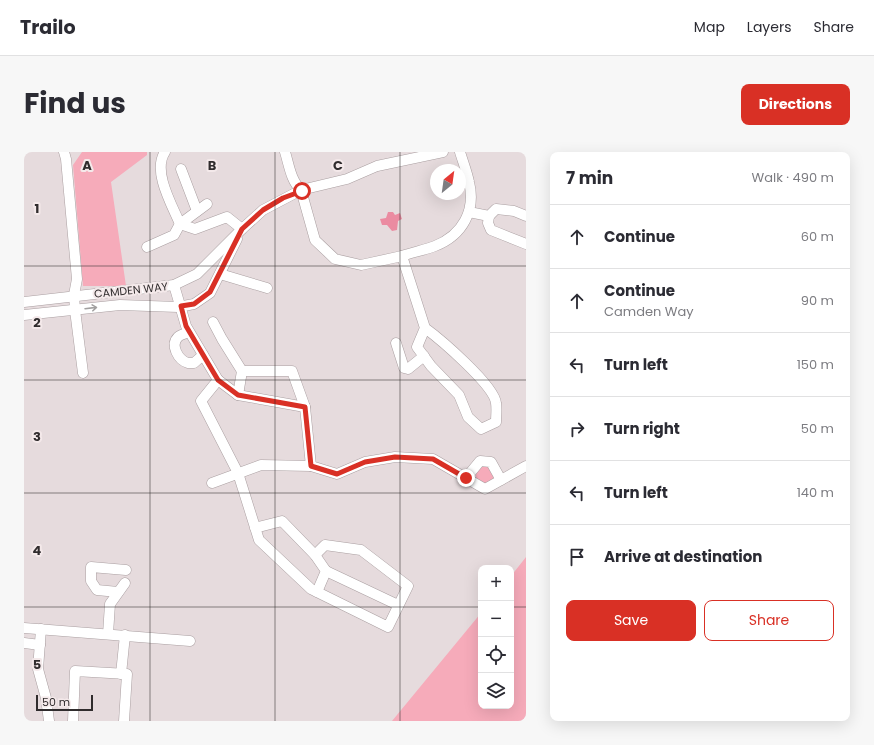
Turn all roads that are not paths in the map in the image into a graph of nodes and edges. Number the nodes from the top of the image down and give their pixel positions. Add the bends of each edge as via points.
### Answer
1 (64, 152) edge
2 (165, 152) edge
3 (285, 152) edge
4 (443, 152) edge
5 (460, 152) edge
6 (181, 169) dead end
7 (302, 190) junction
8 (206, 204) dead end
9 (197, 211) junction
10 (469, 212) junction
11 (488, 216) junction
12 (526, 216) edge
13 (180, 224) junction
14 (242, 229) junction
15 (526, 244) edge
16 (147, 247) dead end
17 (402, 256) junction
18 (220, 274) junction
19 (174, 286) junction
20 (267, 288) dead end
21 (74, 296) junction
22 (24, 302) edge
23 (181, 306) junction
24 (75, 310) junction
25 (24, 315) edge
26 (213, 322) dead end
27 (425, 328) junction
28 (190, 332) junction
29 (396, 342) dead end
30 (203, 355) junction
31 (424, 356) junction
32 (242, 371) junction
33 (84, 373) dead end
34 (218, 380) junction
35 (238, 395) junction
36 (305, 407) junction
37 (311, 466) junction
38 (526, 466) edge
39 (238, 473) junction
40 (466, 478) junction
41 (501, 480) junction
42 (212, 482) dead end
43 (255, 528) junction
44 (315, 555) junction
45 (126, 570) dead end
46 (326, 571) junction
47 (125, 583) dead end
48 (118, 592) junction
49 (317, 592) junction
50 (398, 605) junction
51 (24, 628) edge
52 (41, 629) junction
53 (108, 634) junction
54 (125, 635) junction
55 (190, 641) dead end
56 (24, 643) edge
57 (40, 645) junction
58 (121, 674) junction
59 (49, 721) edge
60 (72, 721) edge
61 (124, 721) edge

1 - 21 street via 77,279
2 - 13 street via 161,158 160,175
3 - 7 street via 294,180
4 - 7 street via 377,166 347,179
5 - 10 street via 470,183
6 - 9 street
7 - 14 street via 263,210
7 - 17 street via 315,240 335,259 361,264
8 - 9 street
9 - 13 street
10 - 11 street
10 - 17 street via 465,222 452,236 436,245
11 - 12 street via 496,209 514,211
11 - 15 street via 491,230
13 - 14 street via 195,229 227,217
13 - 16 street via 174,235
14 - 18 street, CAMDEN WAY
14 - 19 street, CAMDEN WAY via 197,274
17 - 27 street
18 - 20 street
18 - 23 street, CAMDEN WAY via 210,292 194,304
19 - 21 street, CAMDEN WAY
19 - 23 street
21 - 22 street, CAMDEN WAY
21 - 24 street
24 -> 23 street, CAMDEN WAY via 120,305
23 - 28 street
24 - 25 street, CAMDEN WAY
24 - 33 street
26 - 32 street
27 - 31 street via 417,347
27 - 31 street via 484,382 496,402 496,422 481,429 468,417 459,395
28 - 30 street
28 - 30 street via 178,336 174,348 187,363 194,363
29 - 31 street via 404,368 408,369
30 - 34 street
32 - 35 street
32 - 36 street via 292,371
34 - 35 street
34 - 39 street via 201,401
35 - 36 street
36 - 37 street
37 - 39 street via 262,465
37 - 40 street via 337,474 365,462 395,457 433,459
38 - 41 street
39 - 42 street
39 - 43 street
40 - 41 street via 485,489
40 - 41 street via 480,461 491,462
43 - 44 street via 282,521
43 - 49 street via 259,540 310,589
44 - 46 street
44 - 50 street via 325,545 362,550 408,586
45 - 48 street via 92,568 91,581 96,590
46 - 49 street
46 - 50 street
47 - 48 street
48 - 53 street via 110,604
49 - 50 street via 388,627
51 - 52 street
52 - 53 street
52 - 57 street
53 - 54 street
54 - 55 street
54 - 58 street
56 - 57 street
57 - 59 street via 38,668
58 - 60 street via 75,671
58 - 61 street via 127,674

